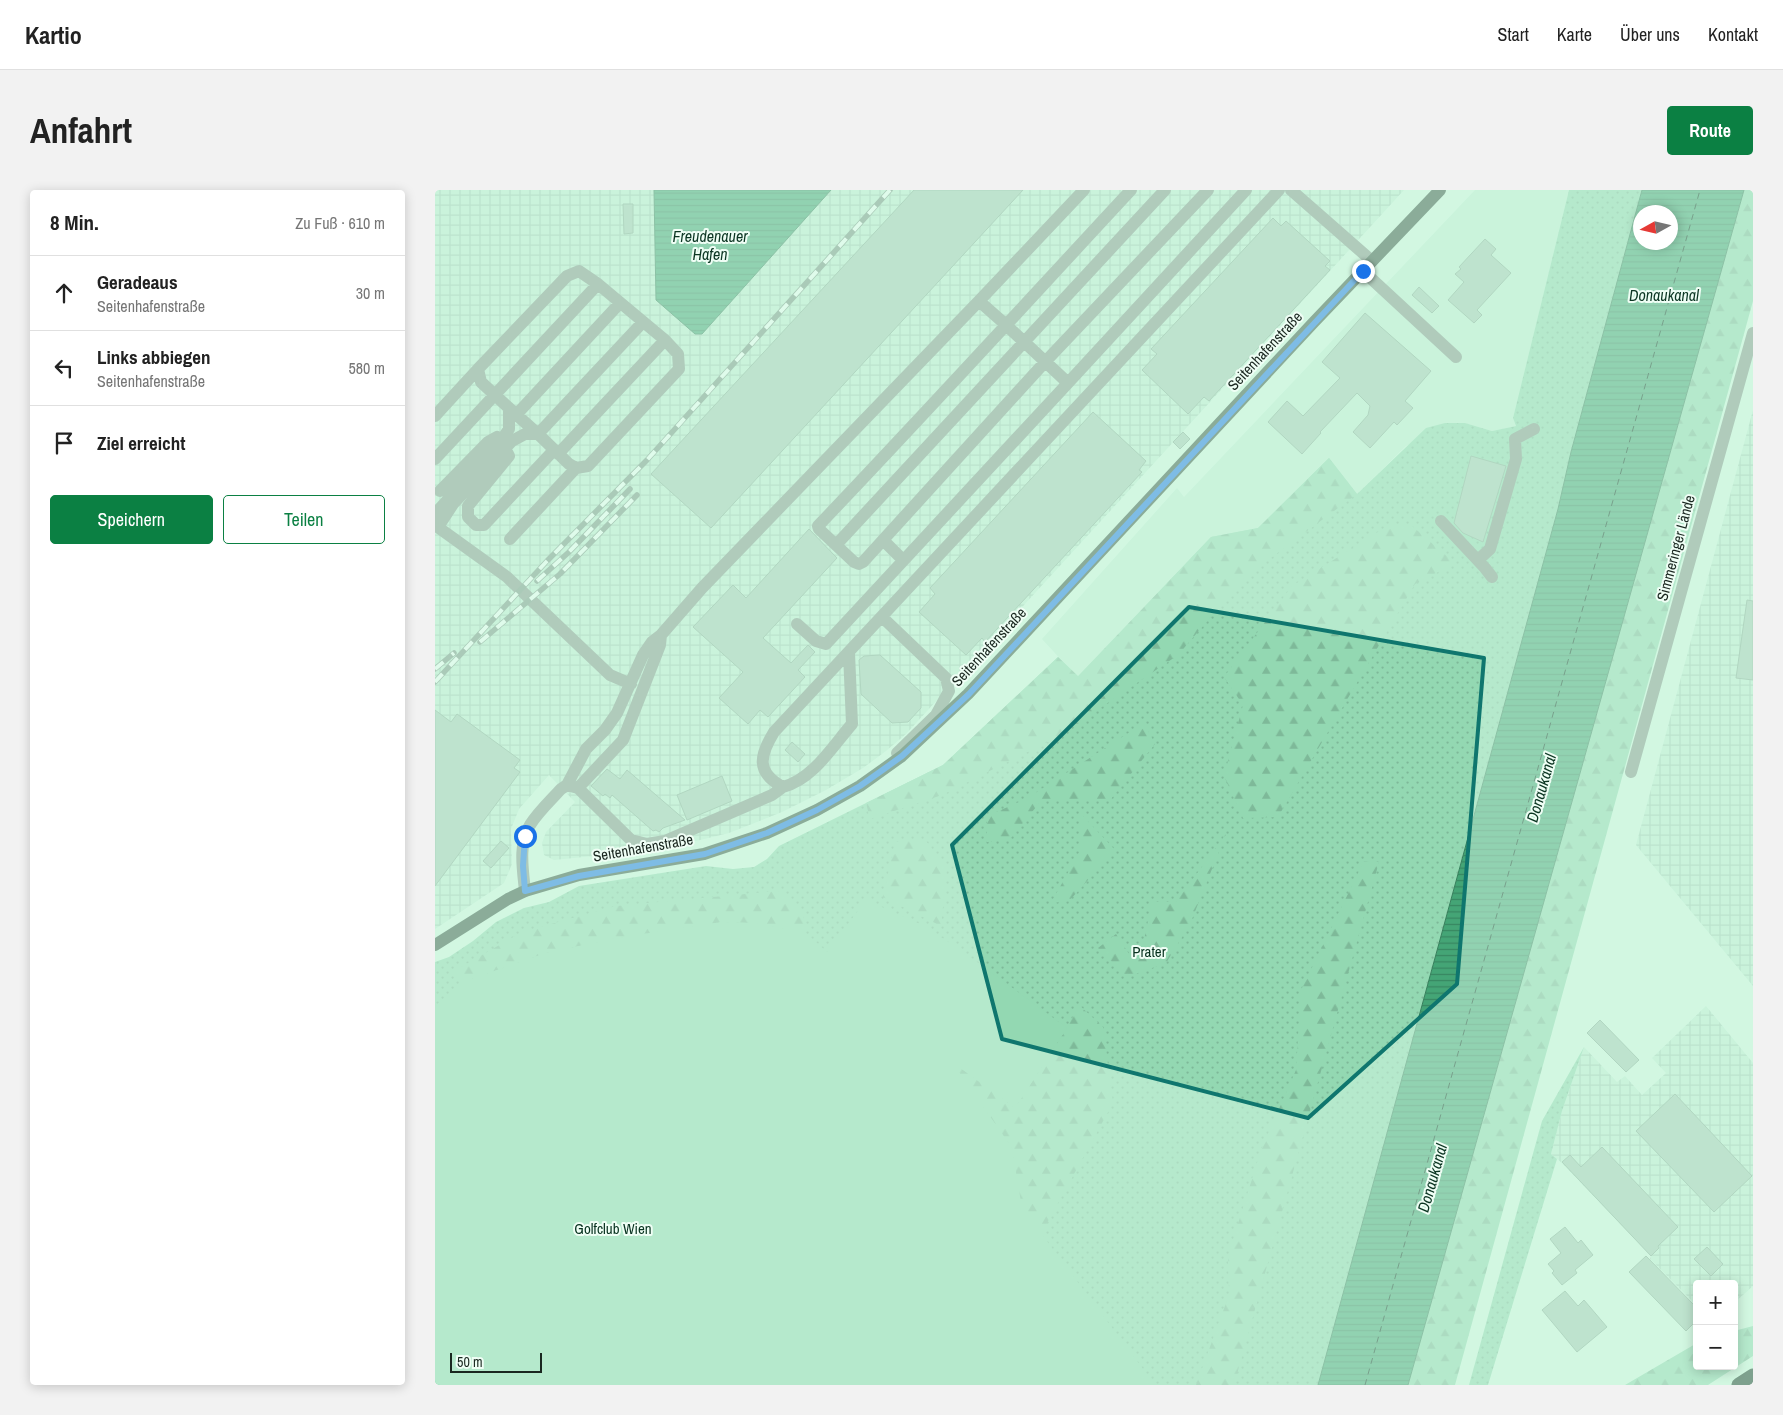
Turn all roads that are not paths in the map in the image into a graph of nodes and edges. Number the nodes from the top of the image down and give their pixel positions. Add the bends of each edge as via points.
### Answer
1 (1084, 190) edge
2 (1131, 190) edge
3 (1165, 190) edge
4 (1208, 190) edge
5 (1246, 190) edge
6 (1279, 190) edge
7 (1291, 190) edge
8 (1440, 190) edge
9 (1372, 261) junction
10 (1363, 271) junction
11 (598, 284) junction
12 (979, 301) junction
13 (620, 303) junction
14 (643, 322) junction
15 (1005, 324) junction
16 (1753, 333) edge
17 (665, 340) junction
18 (1024, 342) junction
19 (1456, 357) dead end
20 (1045, 362) junction
21 (478, 369) junction
22 (1068, 383) junction
23 (495, 395) junction
24 (512, 412) junction
25 (435, 416) edge
26 (1534, 429) dead end
27 (537, 434) junction
28 (503, 445) junction
29 (556, 452) junction
30 (435, 459) edge
31 (576, 468) junction
32 (440, 491) dead end
33 (435, 514) edge
34 (1441, 521) dead end
35 (437, 526) edge
36 (510, 539) dead end
37 (883, 540) junction
38 (836, 545) junction
39 (903, 560) junction
40 (1478, 560) junction
41 (1492, 577) dead end
42 (882, 618) junction
43 (797, 624) dead end
44 (661, 635) junction
45 (849, 653) junction
46 (631, 684) junction
47 (884, 769) junction
48 (1631, 772) dead end
49 (573, 786) junction
50 (783, 787) junction
51 (525, 891) junction
52 (435, 945) edge
53 (1753, 1376) edge
54 (1739, 1385) edge

1 - 12 street
2 - 15 street
3 - 18 street
4 - 20 street
5 - 22 street
6 - 42 street
7 - 9 street
8 - 9 main road, Seitenhafenstraße
9 - 10 main road, Seitenhafenstraße
10 - 19 street
10 - 47 main road, Seitenhafenstraße via 969,694
11 - 13 street
11 - 21 street via 579,271 567,276
11 - 23 street
12 - 15 street
12 - 44 street via 702,588
13 - 14 street
13 - 24 street
14 - 17 street
14 - 27 street
15 - 18 street
15 - 38 street via 818,526
16 - 48 street, Simmeringer Lände
17 - 29 street
17 - 31 street via 678,354 679,369 588,466
18 - 20 street
18 - 38 street
20 - 22 street
20 - 37 street
21 - 23 street via 481,382
21 - 25 street
22 - 39 street
23 - 24 street
23 - 30 street
24 - 27 street
24 - 28 street
26 - 40 street via 1515,439 1516,459 1490,549
27 - 28 street via 525,434
27 - 29 street
28 - 29 street via 509,456 467,506 468,517 476,526 484,525
28 - 32 street via 497,437 488,442
28 - 33 street
28 - 35 street
29 - 31 street
31 - 36 street
34 - 40 street
35 - 46 street via 507,577 610,675
37 - 38 street via 859,564
37 - 39 street
39 - 43 street via 826,644 816,641
40 - 41 street
42 - 45 street
42 - 47 street via 946,678 949,691 937,715 901,748
44 - 46 street via 643,655
44 - 49 street via 623,740
45 - 50 street, Seitenhafenstraße via 852,724 812,770 796,783
45 - 50 street via 787,717 767,745 763,760 765,771 771,780
46 - 49 street via 605,730 586,749
47 - 51 main road, Seitenhafenstraße via 817,810 767,833 705,854 579,876
49 - 50 street, Seitenhafenstraße via 631,840 647,844 665,841 772,795
49 - 51 street via 561,789 530,825 525,836
51 - 52 main road, Seitenhafenstraße
53 - 54 highway

